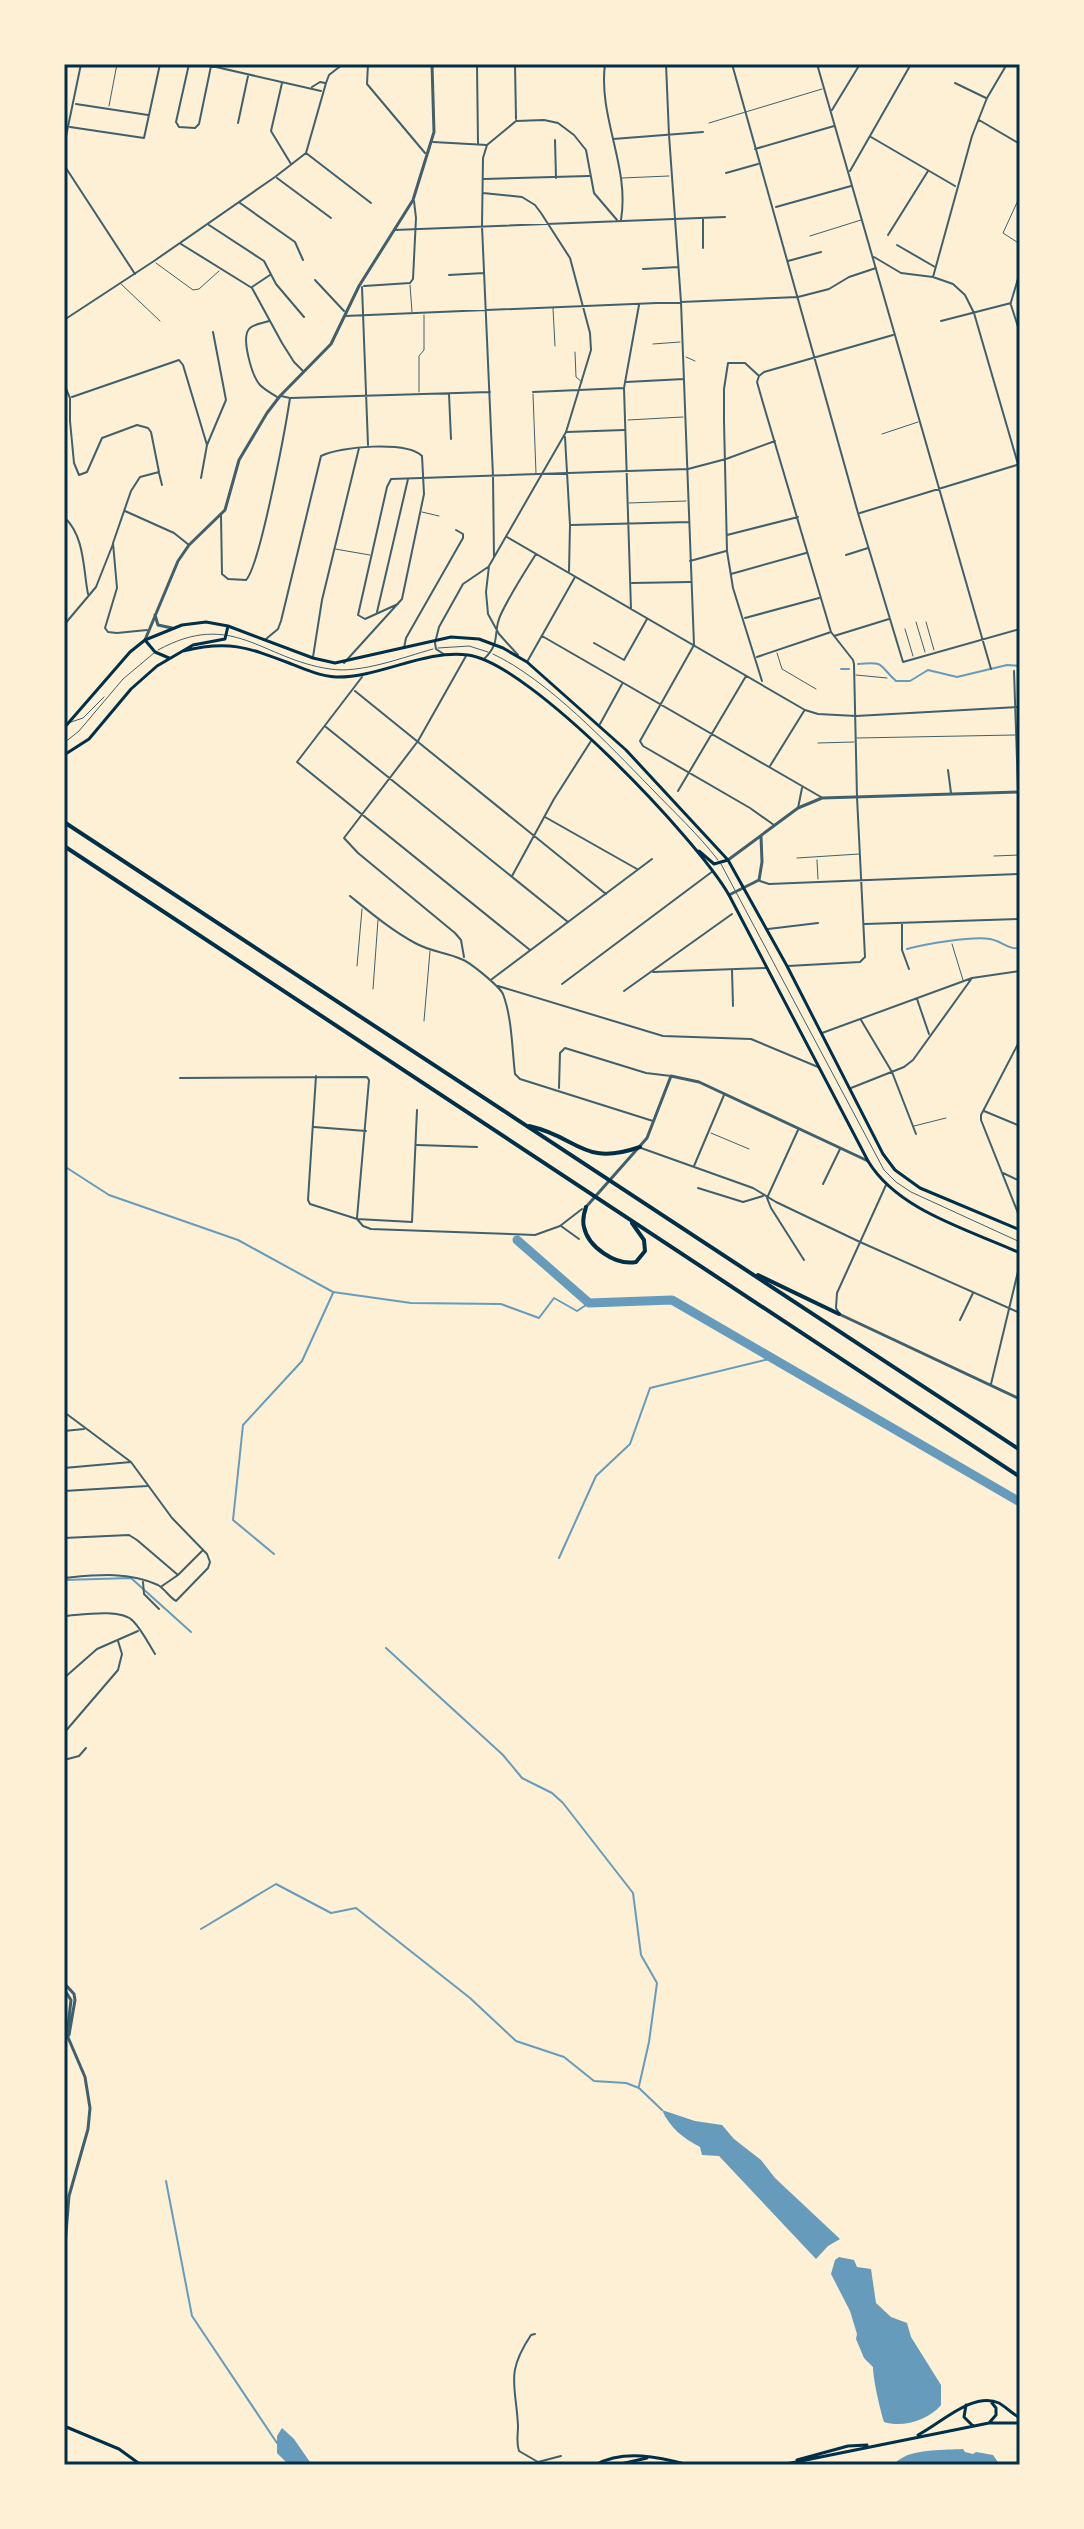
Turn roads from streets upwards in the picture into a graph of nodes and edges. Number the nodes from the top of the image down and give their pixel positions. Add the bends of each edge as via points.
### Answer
1 (81, 64) edge
2 (160, 64) edge
3 (189, 64) edge
4 (203, 64) edge
5 (343, 64) edge
6 (368, 64) edge
7 (432, 64) edge
8 (477, 64) edge
9 (515, 64) edge
10 (605, 64) edge
11 (666, 64) edge
12 (732, 64) edge
13 (817, 64) edge
14 (911, 64) edge
15 (1007, 64) edge
16 (858, 65) edge
17 (211, 66) edge
18 (249, 74) junction
19 (282, 82) junction
20 (326, 83) junction
21 (955, 83) dead end
22 (311, 89) junction
23 (323, 92) junction
24 (987, 98) junction
25 (74, 104) junction
26 (831, 111) junction
27 (150, 115) junction
28 (978, 119) junction
29 (516, 121) junction
30 (238, 123) dead end
31 (835, 125) junction
32 (70, 127) junction
33 (703, 132) dead end
34 (669, 135) junction
35 (869, 136) junction
36 (613, 139) junction
37 (555, 140) dead end
38 (432, 142) junction
39 (478, 144) junction
40 (1020, 144) edge
41 (487, 145) junction
42 (64, 146) edge
43 (755, 149) junction
44 (306, 153) junction
45 (428, 156) junction
46 (291, 164) junction
47 (759, 164) junction
48 (64, 165) edge
49 (928, 171) junction
50 (726, 173) dead end
51 (848, 173) junction
52 (591, 176) junction
53 (275, 177) junction
54 (556, 178) junction
55 (482, 179) junction
56 (852, 186) junction
57 (956, 187) junction
58 (482, 193) junction
59 (413, 200) junction
60 (239, 202) junction
61 (371, 203) dead end
62 (774, 207) junction
63 (725, 217) dead end
64 (331, 218) dead end
65 (703, 218) junction
66 (619, 220) junction
67 (676, 220) junction
68 (207, 224) junction
69 (548, 224) junction
70 (482, 226) junction
71 (415, 228) junction
72 (393, 230) junction
73 (888, 235) dead end
74 (180, 243) junction
75 (897, 245) dead end
76 (703, 248) dead end
77 (821, 252) dead end
78 (872, 256) junction
79 (303, 260) dead end
80 (787, 262) junction
81 (679, 267) junction
82 (876, 268) junction
83 (936, 268) junction
84 (643, 269) dead end
85 (1020, 272) edge
86 (271, 273) junction
87 (484, 273) junction
88 (135, 274) junction
89 (449, 275) dead end
90 (933, 277) junction
91 (1019, 278) edge
92 (315, 280) dead end
93 (360, 286) junction
94 (251, 287) junction
95 (798, 297) junction
96 (681, 302) junction
97 (1011, 303) junction
98 (639, 304) junction
99 (585, 307) junction
100 (485, 310) junction
101 (974, 313) junction
102 (344, 314) junction
103 (364, 314) junction
104 (304, 317) dead end
105 (1015, 317) junction
106 (64, 320) edge
107 (1020, 320) edge
108 (270, 321) junction
109 (941, 321) dead end
110 (213, 332) dead end
111 (1020, 333) edge
112 (894, 335) junction
113 (815, 359) junction
114 (304, 372) junction
115 (759, 376) junction
116 (685, 379) junction
117 (625, 382) junction
118 (64, 384) edge
119 (624, 388) junction
120 (581, 390) junction
121 (490, 392) junction
122 (533, 392) road end
123 (449, 393) junction
124 (367, 395) junction
125 (279, 397) junction
126 (70, 398) junction
127 (290, 398) junction
128 (625, 430) junction
129 (565, 434) junction
130 (451, 439) dead end
131 (775, 441) junction
132 (207, 445) junction
133 (369, 447) junction
134 (360, 448) junction
135 (726, 459) junction
136 (1019, 464) edge
137 (688, 469) junction
138 (627, 471) junction
139 (1020, 471) edge
140 (159, 472) junction
141 (566, 473) junction
142 (543, 474) junction
143 (493, 476) junction
144 (201, 478) dead end
145 (409, 478) junction
146 (424, 478) junction
147 (162, 485) dead end
148 (938, 487) junction
149 (124, 511) junction
150 (858, 513) junction
151 (221, 515) junction
152 (64, 517) edge
153 (798, 517) junction
154 (690, 522) junction
155 (630, 524) junction
156 (570, 525) junction
157 (456, 530) dead end
158 (726, 535) junction
159 (507, 537) junction
160 (113, 543) junction
161 (189, 545) junction
162 (869, 548) junction
163 (727, 551) junction
164 (807, 553) junction
165 (536, 554) junction
166 (846, 555) dead end
167 (494, 557) junction
168 (690, 561) junction
169 (489, 566) junction
170 (569, 572) junction
171 (730, 574) junction
172 (576, 576) junction
173 (691, 582) junction
174 (631, 583) junction
175 (89, 595) junction
176 (821, 597) junction
177 (398, 604) junction
178 (631, 609) junction
179 (377, 614) junction
180 (155, 615) junction
181 (648, 618) junction
182 (743, 619) junction
183 (890, 619) junction
184 (64, 625) edge
185 (228, 626) junction
186 (172, 628) junction
187 (149, 629) junction
188 (496, 629) junction
189 (1020, 629) edge
190 (831, 632) junction
191 (542, 636) junction
192 (833, 636) junction
193 (265, 639) junction
194 (145, 640) junction
195 (981, 640) junction
196 (434, 641) junction
197 (594, 643) dead end
198 (495, 644) junction
199 (694, 645) junction
200 (405, 649) junction
201 (183, 651) junction
202 (446, 655) junction
203 (467, 655) junction
204 (519, 656) junction
205 (756, 657) junction
206 (169, 658) junction
207 (313, 658) junction
208 (483, 660) junction
209 (527, 662) junction
210 (344, 663) junction
211 (991, 669) dead end
212 (1014, 671) dead end
213 (364, 673) junction
214 (353, 675) junction
215 (746, 675) junction
216 (358, 682) junction
217 (623, 683) junction
218 (762, 683) junction
219 (354, 689) junction
220 (660, 704) junction
221 (1020, 707) edge
222 (1014, 708) junction
223 (805, 710) junction
224 (856, 716) junction
225 (325, 725) junction
226 (599, 725) junction
227 (64, 728) edge
228 (712, 734) junction
229 (418, 741) junction
230 (591, 741) junction
231 (64, 755) edge
232 (770, 768) junction
233 (948, 770) dead end
234 (689, 773) junction
235 (389, 778) junction
236 (802, 786) junction
237 (678, 791) dead end
238 (1018, 793) edge
239 (951, 795) junction
240 (857, 797) junction
241 (822, 798) junction
242 (798, 808) junction
243 (361, 813) junction
244 (545, 817) junction
245 (64, 822) edge
246 (774, 826) junction
247 (761, 836) junction
248 (534, 837) junction
249 (750, 844) junction
250 (64, 846) edge
251 (696, 849) junction
252 (1020, 849) edge
253 (761, 851) junction
254 (652, 859) dead end
255 (728, 860) junction
256 (638, 869) junction
257 (714, 871) junction
258 (1020, 874) edge
259 (511, 877) junction
260 (759, 880) junction
261 (861, 880) junction
262 (744, 886) junction
263 (606, 894) junction
264 (729, 895) junction
265 (350, 896) dead end
266 (732, 914) dead end
267 (1020, 919) edge
268 (568, 922) junction
269 (818, 923) dead end
270 (863, 924) junction
271 (902, 924) junction
272 (767, 929) junction
273 (530, 950) junction
274 (464, 960) junction
275 (787, 966) junction
276 (767, 968) junction
277 (732, 969) junction
278 (909, 969) dead end
279 (1020, 971) edge
280 (652, 972) junction
281 (972, 978) junction
282 (491, 980) junction
283 (562, 984) dead end
284 (498, 986) junction
285 (624, 991) dead end
286 (916, 998) junction
287 (733, 1006) dead end
288 (860, 1019) junction
289 (821, 1034) junction
290 (930, 1037) junction
291 (1020, 1040) edge
292 (819, 1067) junction
293 (892, 1072) junction
294 (316, 1076) junction
295 (671, 1076) junction
296 (180, 1078) dead end
297 (850, 1089) junction
298 (559, 1090) junction
299 (725, 1094) junction
300 (417, 1110) dead end
301 (983, 1110) junction
302 (654, 1121) junction
303 (526, 1126) junction
304 (1020, 1126) edge
305 (313, 1127) junction
306 (799, 1129) junction
307 (366, 1131) junction
308 (916, 1134) dead end
309 (416, 1145) junction
310 (477, 1147) dead end
311 (640, 1147) junction
312 (840, 1148) junction
313 (868, 1161) junction
314 (694, 1168) junction
315 (1002, 1172) junction
316 (1020, 1181) edge
317 (823, 1184) dead end
318 (886, 1185) junction
319 (698, 1188) dead end
320 (766, 1196) junction
321 (586, 1207) junction
322 (1020, 1218) edge
323 (357, 1219) junction
324 (631, 1221) junction
325 (560, 1226) junction
326 (1020, 1230) edge
327 (579, 1239) dead end
328 (860, 1242) junction
329 (1020, 1253) edge
330 (804, 1260) dead end
331 (1020, 1263) edge
332 (741, 1266) junction
333 (973, 1293) junction
334 (1009, 1309) junction
335 (1020, 1313) edge
336 (839, 1314) junction
337 (960, 1320) dead end
338 (991, 1385) junction
339 (1020, 1399) edge
340 (64, 1412) edge
341 (85, 1429) junction
342 (64, 1431) edge
343 (1020, 1450) edge
344 (131, 1462) junction
345 (64, 1468) edge
346 (1020, 1477) edge
347 (149, 1486) junction
348 (64, 1491) edge
349 (64, 1538) edge
350 (203, 1550) junction
351 (178, 1575) junction
352 (64, 1578) edge
353 (143, 1580) junction
354 (161, 1586) junction
355 (159, 1609) dead end
356 (64, 1616) edge
357 (139, 1630) junction
358 (118, 1641) junction
359 (155, 1654) dead end
360 (64, 1678) edge
361 (64, 1733) edge
362 (86, 1748) dead end
363 (64, 1760) edge
364 (64, 1983) edge
365 (64, 1989) edge
366 (68, 2039) junction
367 (64, 2258) edge
368 (535, 2334) dead end
369 (991, 2401) junction
370 (966, 2405) junction
371 (1020, 2420) edge
372 (989, 2423) junction
373 (64, 2426) edge
374 (973, 2426) junction
375 (915, 2436) junction
376 (561, 2456) dead end
377 (653, 2457) junction
378 (141, 2465) edge
379 (595, 2465) edge
380 (616, 2465) edge
381 (689, 2465) edge
382 (781, 2465) edge

1 - 25 street
2 - 27 street
3 - 17 street via 176,122 181,127 198,126
4 - 17 street
5 - 20 street
6 - 45 street via 367,84
7 - 38 street
8 - 39 street
9 - 29 street
10 - 36 street via 604,102
11 - 34 street
12 - 43 street
13 - 26 street
14 - 35 street
15 - 24 street
16 - 26 street
17 - 18 street
18 - 19 street
18 - 30 street
19 - 22 street
19 - 46 street via 271,131
20 - 22 street
20 - 23 street
21 - 24 street
22 - 23 street
23 - 44 street
24 - 28 street
25 - 27 street
25 - 32 street
26 - 31 street
27 - 32 street via 143,139
28 - 40 street
28 - 57 street
29 - 41 street
29 - 52 street via 551,120 565,128 586,150
31 - 43 street
31 - 51 street
32 - 42 street
33 - 34 street
34 - 36 street
34 - 67 street
35 - 49 street
35 - 51 street
36 - 66 street via 624,199
37 - 54 street
38 - 39 street
38 - 45 street
39 - 41 street
41 - 55 street
43 - 47 street
44 - 46 street
44 - 61 street
45 - 59 street
46 - 53 street
47 - 50 street
47 - 62 street
48 - 88 street
49 - 57 street
49 - 73 street
51 - 56 street
52 - 54 street
52 - 66 street via 596,198
53 - 60 street
53 - 64 street
54 - 55 street
55 - 58 street
56 - 62 street
56 - 78 street
57 - 83 street
58 - 69 street via 522,197
58 - 70 street
59 - 71 street
59 - 72 street
60 - 68 street
60 - 79 street via 290,237
62 - 80 street
63 - 65 street
65 - 67 street
65 - 76 street
66 - 67 street
66 - 69 street
67 - 81 street
68 - 74 street
68 - 86 street via 268,265
69 - 70 street
69 - 99 street via 570,258
70 - 71 street
70 - 87 street
71 - 72 street
71 - 93 street via 415,273 410,283
72 - 93 street
74 - 88 street
74 - 94 street
75 - 83 street
77 - 80 street
78 - 82 street
78 - 90 street via 901,273
80 - 95 street
81 - 84 street
81 - 96 street
82 - 95 street
82 - 112 street
83 - 90 street
85 - 91 street
86 - 94 street
86 - 104 street
87 - 89 street
87 - 100 street
88 - 106 street
90 - 101 street via 960,288
91 - 97 street
92 - 102 street
93 - 102 street
93 - 103 street
94 - 108 street
95 - 96 street
95 - 113 street
96 - 98 street
96 - 116 street
97 - 101 street
97 - 105 street
98 - 99 street
98 - 117 street
99 - 100 street
99 - 120 street via 591,350
100 - 103 street
100 - 121 street
101 - 109 street
101 - 136 street
102 - 103 street
102 - 114 street via 331,344
103 - 124 street
105 - 107 street
105 - 111 street
108 - 114 street
108 - 125 street via 251,327 246,335 248,356 259,384
110 - 132 street via 226,400
112 - 113 street
112 - 148 street
113 - 115 street
113 - 150 street
114 - 125 street
115 - 131 street
115 - 135 street via 745,363 728,363
116 - 117 street
116 - 137 street
117 - 119 street
118 - 126 street
119 - 120 street
119 - 128 street
120 - 122 street
120 - 129 street
121 - 123 street
121 - 143 street
123 - 124 street
123 - 130 street
124 - 127 street
124 - 133 street
125 - 127 street
125 - 151 street via 239,460
126 - 132 street via 179,360
126 - 140 street via 77,473 89,470 102,438 141,425 151,432
127 - 151 street via 246,580 222,574
128 - 129 street
128 - 138 street
129 - 141 street
129 - 142 street
131 - 135 street
131 - 153 street
132 - 144 street
133 - 134 street
133 - 146 street via 418,452
134 - 193 street via 320,458 281,621
134 - 207 street
135 - 137 street
135 - 158 street
136 - 139 street
136 - 148 street
137 - 138 street
137 - 154 street
138 - 141 street
138 - 155 street
140 - 147 street
140 - 149 street via 136,481
141 - 142 street
141 - 156 street
142 - 143 street
142 - 159 street
143 - 146 street
143 - 167 street
145 - 146 street
145 - 179 street
145 - 179 street via 391,479 387,487 358,615 365,619
146 - 177 street
148 - 150 street
148 - 195 street
149 - 160 street
149 - 161 street
150 - 162 street
151 - 161 street
152 - 175 street via 78,536
153 - 158 street
153 - 164 street
154 - 155 street
154 - 168 street
155 - 156 street
155 - 174 street
156 - 170 street
157 - 200 street via 463,538 406,638
158 - 163 street
159 - 165 street
159 - 167 street
160 - 175 street
160 - 187 street via 118,579 106,630
161 - 180 street
162 - 166 street
162 - 183 street
163 - 168 street
163 - 171 street
164 - 171 street
164 - 176 street
165 - 170 street
165 - 188 street
167 - 169 street
168 - 173 street
169 - 188 street via 486,602
169 - 196 street via 463,584
170 - 172 street
171 - 182 street
172 - 178 street
172 - 191 street
173 - 174 street
173 - 199 street
174 - 178 street
175 - 184 street
176 - 182 street
176 - 190 street
177 - 179 street
177 - 210 street
178 - 181 street
180 - 186 street via 158,625
180 - 187 street
181 - 197 street via 624,660
181 - 199 street
182 - 205 street
183 - 192 street
183 - 195 street via 903,662
185 - 186 main road via 206,622
185 - 193 main road
185 - 201 main road via 224,640
186 - 194 main road
187 - 194 street
188 - 198 street
188 - 204 street
189 - 195 street
190 - 192 street
190 - 205 street
191 - 209 street
191 - 217 street
192 - 224 street via 853,660
193 - 207 main road
194 - 206 main road
194 - 227 main road via 121,660
195 - 211 street
196 - 198 main road via 451,637
196 - 200 main road
196 - 202 street
198 - 204 main road
198 - 208 street
199 - 215 street
199 - 220 street
200 - 210 main road
201 - 206 main road
201 - 214 main road via 234,646 323,675
202 - 203 main road
202 - 213 main road
203 - 208 main road
203 - 229 street
204 - 209 main road
205 - 218 street
206 - 231 main road via 139,681 89,739
207 - 210 main road
208 - 230 main road via 546,700
209 - 226 main road
212 - 222 street
213 - 214 main road
213 - 216 street
214 - 216 street
215 - 218 street
215 - 228 street
216 - 219 street
217 - 220 street
217 - 226 street
218 - 223 street
219 - 225 street
219 - 229 street
220 - 228 street
220 - 234 street via 641,738 643,746
221 - 222 street
222 - 224 street
222 - 238 street
223 - 224 street
223 - 232 street
224 - 240 street
225 - 235 street
225 - 243 street via 297,760
226 - 255 main road
228 - 232 street
228 - 234 street
229 - 235 street
229 - 248 street
230 - 244 street
230 - 251 main road
232 - 236 street
233 - 239 street
234 - 237 street
234 - 246 street
235 - 243 street
235 - 259 street
236 - 241 street
236 - 242 street
238 - 239 street
238 - 252 street
239 - 240 street
240 - 241 street
240 - 261 street
241 - 242 street
242 - 246 street
243 - 273 street
243 - 274 street via 345,840 455,933
244 - 248 street
244 - 256 street
245 - 303 highway
246 - 247 street
247 - 249 street
247 - 253 street
248 - 259 street
248 - 263 street
249 - 253 street
249 - 255 street
250 - 324 highway
251 - 255 main road via 713,864
251 - 257 main road
253 - 260 street
254 - 256 street
255 - 262 main road
256 - 263 street
257 - 264 main road
257 - 283 street
258 - 261 street
259 - 268 street
260 - 261 street
260 - 262 street
261 - 270 street
262 - 264 street
262 - 272 main road
263 - 268 street
264 - 276 main road
265 - 274 street via 430,951
266 - 280 street
267 - 271 street
268 - 273 street
269 - 272 street
270 - 271 street
270 - 275 street via 865,957 860,962
271 - 278 street
272 - 275 main road
273 - 282 street
274 - 282 street
275 - 289 main road
276 - 277 street
276 - 292 main road
277 - 280 street
277 - 287 street
279 - 281 street
280 - 285 street
281 - 286 street
281 - 290 street
282 - 284 street
284 - 292 street via 663,1036 751,1039
284 - 298 street via 509,1017 517,1077
286 - 288 street
286 - 290 street
288 - 289 street
288 - 293 street
289 - 297 main road
290 - 293 street via 913,1060
291 - 301 street
292 - 313 main road
293 - 297 street
293 - 308 street
294 - 296 street
294 - 305 street
294 - 307 street via 369,1080
295 - 298 street via 565,1048 560,1053
295 - 299 street
295 - 302 street
297 - 326 main road via 883,1154 907,1180
298 - 302 street
299 - 306 street
299 - 314 street
300 - 309 street
301 - 304 street
301 - 315 street via 981,1120
302 - 311 street
303 - 311 highway via 598,1154
303 - 332 highway
305 - 307 street
305 - 323 street via 308,1200
306 - 312 street
306 - 320 street
307 - 323 street
309 - 310 street
309 - 323 street via 412,1222
311 - 314 street
311 - 321 street
312 - 313 street
312 - 317 street
313 - 318 main road
314 - 320 street
315 - 316 street
315 - 322 street
318 - 328 street
318 - 329 main road via 927,1211
319 - 320 street via 743,1202
320 - 328 street
320 - 330 street
321 - 324 highway via 588,1236 621,1263 636,1262 645,1251
321 - 325 street
323 - 325 street via 371,1229 459,1233 535,1235
324 - 346 highway
325 - 327 street
328 - 333 street
328 - 336 street via 837,1293
331 - 334 street
332 - 336 highway
332 - 343 highway
333 - 334 street
333 - 337 street
334 - 335 street
334 - 338 street
336 - 338 street
338 - 339 street
340 - 341 street
341 - 342 street
341 - 344 street
344 - 345 street
344 - 347 street
347 - 348 street
347 - 350 street
349 - 351 street via 129,1535
350 - 351 street
350 - 354 street via 208,1568 180,1598 174,1601
351 - 354 street
352 - 353 street via 121,1575
353 - 354 street
353 - 355 street via 142,1591
356 - 357 street via 118,1614
357 - 358 street
357 - 359 street
358 - 360 street via 97,1649
358 - 361 street via 118,1670
362 - 363 street
364 - 366 street via 75,2000
365 - 366 street via 71,2000
366 - 367 street via 85,2077 90,2108 69,2196
368 - 376 street via 519,2353 513,2371 516,2442 519,2451 538,2462
369 - 370 main road
369 - 371 main road
369 - 372 main road via 996,2411
370 - 374 main road via 964,2417
370 - 375 main road
371 - 372 main road
372 - 374 main road
373 - 378 main road via 119,2449
374 - 375 main road
375 - 382 main road via 861,2443
377 - 379 main road via 629,2455
377 - 380 main road
377 - 381 main road

